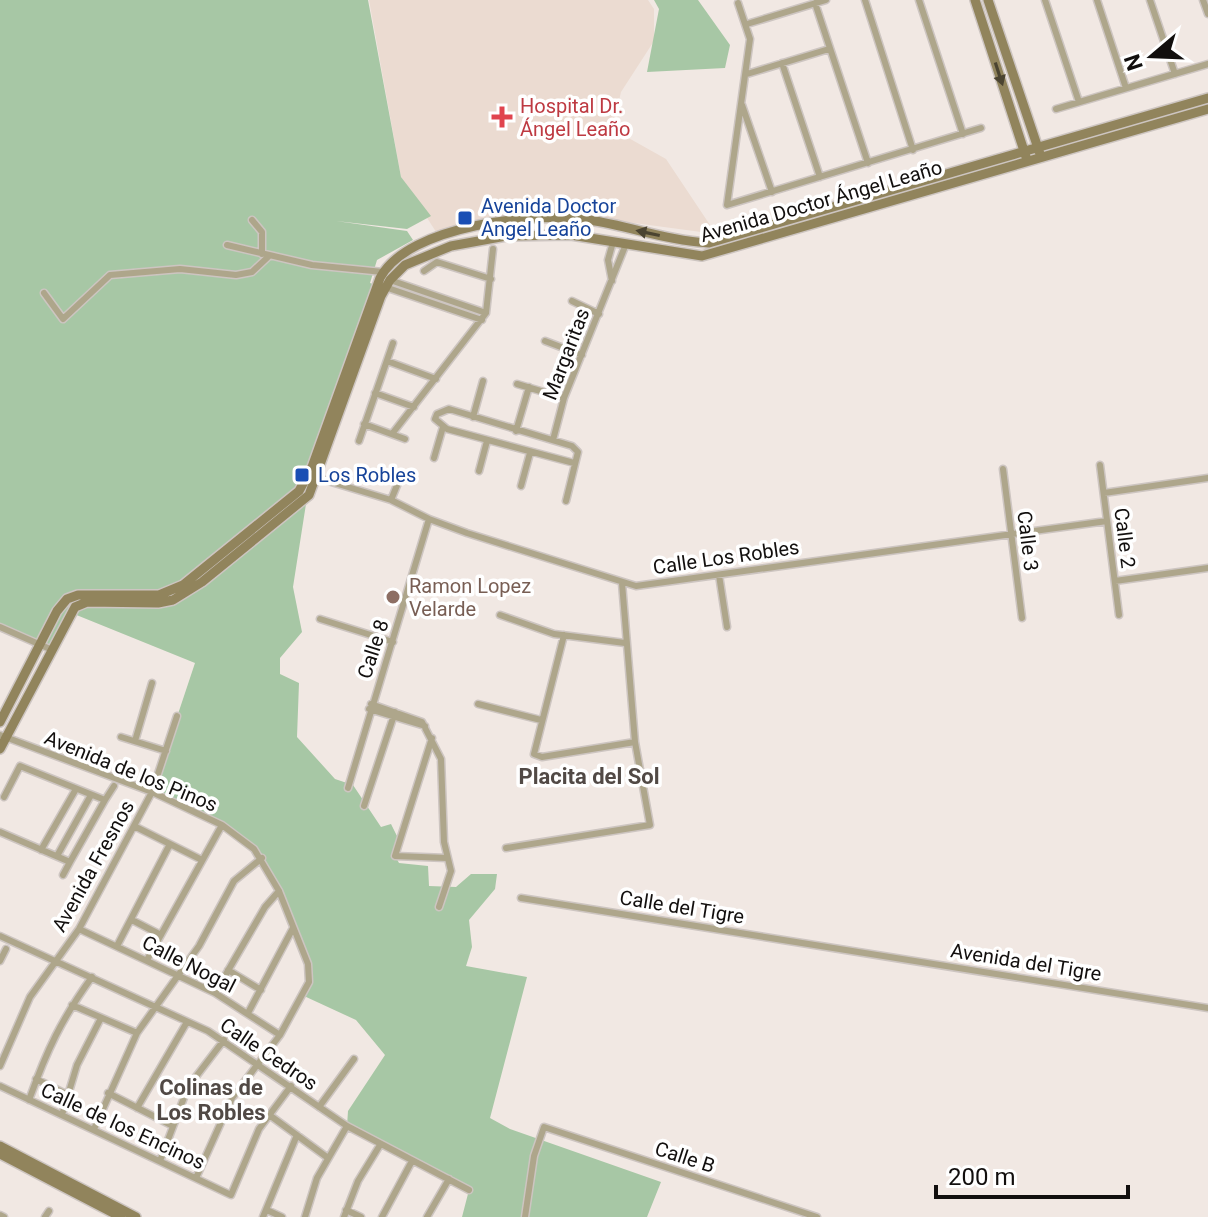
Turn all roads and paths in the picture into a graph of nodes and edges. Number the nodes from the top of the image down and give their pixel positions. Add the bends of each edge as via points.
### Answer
1 (826, 0) edge
2 (865, 0) edge
3 (919, 0) edge
4 (975, 0) edge
5 (988, 0) edge
6 (1045, 0) edge
7 (1097, 0) edge
8 (1150, 0) edge
9 (1203, 0) edge
10 (738, 3) dead end
11 (815, 3) junction
12 (1208, 14) edge
13 (747, 24) junction
14 (829, 49) junction
15 (782, 63) junction
16 (1208, 64) edge
17 (747, 74) junction
18 (1175, 74) junction
19 (1126, 88) junction
20 (1208, 98) edge
21 (1079, 102) junction
22 (742, 104) junction
23 (1056, 109) dead end
24 (1208, 109) edge
25 (981, 128) dead end
26 (1116, 130) junction
27 (963, 134) junction
28 (913, 150) junction
29 (1039, 153) junction
30 (1026, 157) junction
31 (868, 163) junction
32 (820, 177) junction
33 (772, 192) junction
34 (252, 220) dead end
35 (613, 241) junction
36 (626, 244) junction
37 (227, 245) dead end
38 (493, 249) dead end
39 (266, 255) junction
40 (424, 271) dead end
41 (491, 279) junction
42 (386, 280) junction
43 (612, 281) junction
44 (413, 288) junction
45 (44, 293) dead end
46 (410, 296) junction
47 (572, 301) dead end
48 (599, 314) junction
49 (484, 316) junction
50 (545, 341) dead end
51 (393, 343) dead end
52 (582, 355) junction
53 (387, 361) junction
54 (436, 379) junction
55 (483, 381) dead end
56 (517, 384) dead end
57 (529, 387) junction
58 (375, 393) junction
59 (564, 398) junction
60 (414, 407) junction
61 (473, 417) junction
62 (364, 424) junction
63 (443, 427) junction
64 (516, 431) junction
65 (392, 434) junction
66 (405, 439) dead end
67 (553, 440) junction
68 (359, 441) dead end
69 (487, 441) junction
70 (530, 453) junction
71 (434, 458) dead end
72 (574, 463) junction
73 (1100, 465) dead end
74 (1003, 469) dead end
75 (479, 471) dead end
76 (318, 478) junction
77 (400, 478) dead end
78 (1208, 478) edge
79 (521, 486) dead end
80 (1104, 493) junction
81 (391, 500) junction
82 (566, 501) dead end
83 (429, 519) junction
84 (1107, 521) junction
85 (1011, 533) junction
86 (1208, 568) edge
87 (719, 575) junction
88 (1115, 581) junction
89 (622, 583) junction
90 (500, 615) dead end
91 (1119, 615) dead end
92 (55, 617) junction
93 (1022, 618) dead end
94 (320, 619) dead end
95 (65, 621) junction
96 (0, 627) edge
97 (727, 627) dead end
98 (564, 635) junction
99 (393, 642) junction
100 (625, 643) junction
101 (46, 646) junction
102 (152, 683) dead end
103 (478, 704) dead end
104 (370, 706) junction
105 (394, 714) junction
106 (177, 716) dead end
107 (541, 720) junction
108 (0, 722) edge
109 (3, 737) edge
110 (121, 737) dead end
111 (433, 737) junction
112 (135, 741) junction
113 (635, 742) junction
114 (0, 749) edge
115 (166, 751) junction
116 (114, 786) dead end
117 (348, 788) dead end
118 (76, 789) junction
119 (152, 792) junction
120 (91, 795) junction
121 (1, 799) edge
122 (105, 800) junction
123 (364, 806) dead end
124 (222, 825) junction
125 (134, 826) junction
126 (0, 832) edge
127 (170, 844) junction
128 (506, 848) dead end
129 (41, 850) junction
130 (57, 856) junction
131 (262, 858) junction
132 (447, 858) junction
133 (202, 860) junction
134 (70, 862) junction
135 (63, 875) dead end
136 (279, 891) junction
137 (521, 898) dead end
138 (439, 907) dead end
139 (132, 920) junction
140 (294, 927) junction
141 (79, 929) junction
142 (161, 935) junction
143 (0, 936) edge
144 (117, 946) junction
145 (838, 948) joint
146 (6, 949) dead end
147 (147, 960) junction
148 (0, 961) edge
149 (56, 961) junction
150 (228, 970) junction
151 (179, 975) junction
152 (92, 977) junction
153 (261, 990) junction
154 (215, 993) junction
155 (72, 1005) junction
156 (154, 1006) junction
157 (1208, 1008) edge
158 (248, 1013) junction
159 (101, 1018) junction
160 (187, 1022) junction
161 (137, 1033) junction
162 (280, 1035) junction
163 (224, 1040) junction
164 (354, 1059) dead end
165 (257, 1064) junction
166 (0, 1066) edge
167 (36, 1079) junction
168 (0, 1086) edge
169 (291, 1086) junction
170 (108, 1093) junction
171 (68, 1095) junction
172 (29, 1100) junction
173 (319, 1107) junction
174 (137, 1108) junction
175 (268, 1114) junction
176 (62, 1115) junction
177 (173, 1126) junction
178 (347, 1126) junction
179 (94, 1129) junction
180 (297, 1135) junction
181 (380, 1145) junction
182 (0, 1146) edge
183 (0, 1154) edge
184 (328, 1158) junction
185 (160, 1161) junction
186 (412, 1161) junction
187 (196, 1178) junction
188 (449, 1179) junction
189 (469, 1190) dead end
190 (265, 1213) edge
191 (345, 1213) edge
192 (121, 1217) edge
193 (135, 1217) edge
194 (282, 1217) edge
195 (305, 1217) edge
196 (361, 1217) edge
197 (382, 1217) edge
198 (427, 1217) edge
199 (525, 1217) edge
200 (817, 1217) edge

1 - 11 street
2 - 28 street
3 - 27 street
4 -> 30 street
5 - 29 street
6 - 21 street
7 - 19 street
8 - 18 street
9 - 12 street
10 - 13 street
11 - 13 street
11 - 14 street
13 - 17 street
14 - 15 street
14 - 31 street
15 - 17 street
15 - 32 street
16 - 18 street
17 - 22 street
18 - 19 street
19 - 21 street
20 - 26 street, Avenida Doctor Ángel Leaño
21 - 23 street
22 - 33 street
22 - 33 street via 727,205
24 - 26 street, Avenida Doctor Ángel Leaño
25 - 27 street
26 - 29 street, Avenida Doctor Ángel Leaño
27 - 28 street
28 - 31 street
29 - 30 street, Avenida Doctor Ángel Leaño
30 - 36 street, Avenida Doctor Ángel Leaño via 702,256
30 -> 42 street, Avenida Doctor Ángel Leaño via 709,243 590,220 542,218 447,234 408,251
31 - 32 street
32 - 33 street
34 - 39 street via 262,232
35 - 36 street, Avenida Doctor Ángel Leaño
35 - 42 street, Avenida Doctor Ángel Leaño via 536,234 472,242 412,261
35 - 43 street, Margaritas via 608,260
36 - 43 street, Margaritas
37 - 39 street
38 - 41 street
39 - 42 street
39 - 45 street via 252,272 236,275 180,269 110,275 63,319
40 - 41 street via 437,262
41 - 49 street
42 - 44 street
42 - 46 street
42 - 76 street
42 - 92 street via 299,491 183,585 159,595 78,595 67,599
43 - 48 street, Margaritas
44 - 46 street
44 - 49 street
46 - 49 street
47 - 48 street
48 - 52 street, Margaritas
49 - 54 street
50 - 52 street
51 - 53 street
52 - 59 street, Margaritas
53 - 54 street
53 - 58 street
54 - 60 street
55 - 61 street
56 - 57 street
57 - 59 street
57 - 64 street
58 - 60 street
58 - 62 street
59 - 67 street, Margaritas
60 - 65 street
61 - 63 street via 444,409 435,419
61 - 64 street
62 - 65 street
62 - 68 street
63 - 69 street
63 - 71 street
64 - 67 street
65 - 66 street
67 - 72 street via 578,452
69 - 70 street
69 - 75 street
70 - 72 street
70 - 79 street
72 - 82 street
73 - 80 street, Calle 2
74 - 85 street, Calle 3
76 - 81 street, Calle Los Robles
76 - 95 street via 307,498 187,592 158,603 81,603
77 - 81 street
78 - 80 street
80 - 84 street, Calle 2
81 - 83 street, Calle Los Robles
83 - 89 street, Calle Los Robles
83 - 99 street, Calle 8
84 - 85 street, Calle Los Robles
84 - 88 street, Calle 2
85 - 87 street, Calle Los Robles
85 - 93 street, Calle 3
86 - 88 street
87 - 89 street, Calle Los Robles via 652,585
87 - 97 street
88 - 91 street, Calle 2
89 - 100 street
90 - 98 street
92 - 95 street via 60,624
92 - 101 street
94 - 99 street
95 - 101 street
96 - 101 street
98 - 100 street
98 - 107 street
99 - 104 street, Calle 8
100 - 113 street
101 - 108 street
101 - 109 street
102 - 112 street
103 - 107 street
104 - 105 street
104 - 117 street, Calle 8
105 - 111 street via 425,726
105 - 123 street
106 - 115 street, Avenida Fresnos
107 - 113 street via 534,754 542,757
109 - 114 street
109 - 119 street, Avenida de los Pinos
110 - 112 street
111 - 132 street via 441,759
111 - 132 street via 395,856
112 - 115 street
113 - 128 street via 650,825
115 - 119 street, Avenida Fresnos
116 - 122 street
118 - 120 street
118 - 121 street via 20,766
118 - 129 street
119 - 124 street, Avenida de los Pinos
119 - 125 street, Avenida Fresnos
120 - 122 street
120 - 130 street
122 - 134 street
124 - 131 street, Avenida de los Pinos
124 - 133 street
125 - 127 street
125 - 141 street, Avenida Fresnos
126 - 129 street
127 - 133 street
127 - 139 street
129 - 130 street
130 - 134 street
131 - 136 street, Avenida de los Pinos
131 - 151 street via 234,881
132 - 138 street via 451,871
133 - 142 street
134 - 135 street
136 - 140 street, Avenida de los Pinos
136 - 150 street
137 - 145 street, Calle del Tigre
139 - 142 street, Calle Nogal
139 - 144 street
140 - 153 street
140 - 162 street, Avenida de los Pinos via 310,977
141 - 144 street, Calle Nogal
141 - 149 street, Avenida Fresnos
142 - 147 street
143 - 149 street, Calle Cedros
144 - 147 street, Calle Nogal
145 - 157 street, Avenida del Tigre
146 - 148 street
147 - 151 street, Calle Nogal
149 - 152 street, Calle Cedros
149 - 166 street, Avenida Fresnos via 30,997
150 - 153 street, Calle Nogal
150 - 154 street
151 - 154 street, Calle Nogal
151 - 156 street
152 - 155 street
152 - 156 street, Calle Cedros
153 - 158 street
154 - 158 street, Calle Nogal
155 - 159 street
155 - 167 street
156 - 160 street, Calle Cedros
156 - 161 street
158 - 162 street, Calle Nogal
159 - 161 street
159 - 171 street
160 - 163 street, Calle Cedros
160 - 174 street
161 - 170 street
162 - 165 street, Avenida de los Pinos
163 - 165 street, Calle Cedros
163 - 177 street via 188,1087
164 - 173 street
165 - 169 street, Calle Cedros
165 - 187 street, Avenida de los Pinos via 229,1103
167 - 171 street
167 - 172 street
168 - 172 street, Calle de los Encinos
169 - 173 street, Calle Cedros
169 - 175 street
170 - 174 street
170 - 179 street
171 - 176 street
172 - 176 street, Calle de los Encinos
173 - 178 street, Calle Cedros
174 - 177 street
175 - 180 street
175 - 187 street, Calle de los Encinos via 232,1195
176 - 179 street, Calle de los Encinos
177 - 185 street
178 - 181 street, Calle Cedros
178 - 184 street
179 - 185 street, Calle de los Encinos
180 - 184 street
180 - 190 street
181 - 186 street, Calle Cedros
181 - 191 street
182 - 193 street
183 - 192 street
184 - 195 street
185 - 187 street, Calle de los Encinos
186 - 188 street, Calle Cedros
186 - 197 street
188 - 189 street, Calle Cedros
188 - 198 street
190 - 194 street
191 - 196 street
199 - 200 street, Calle B via 544,1127

